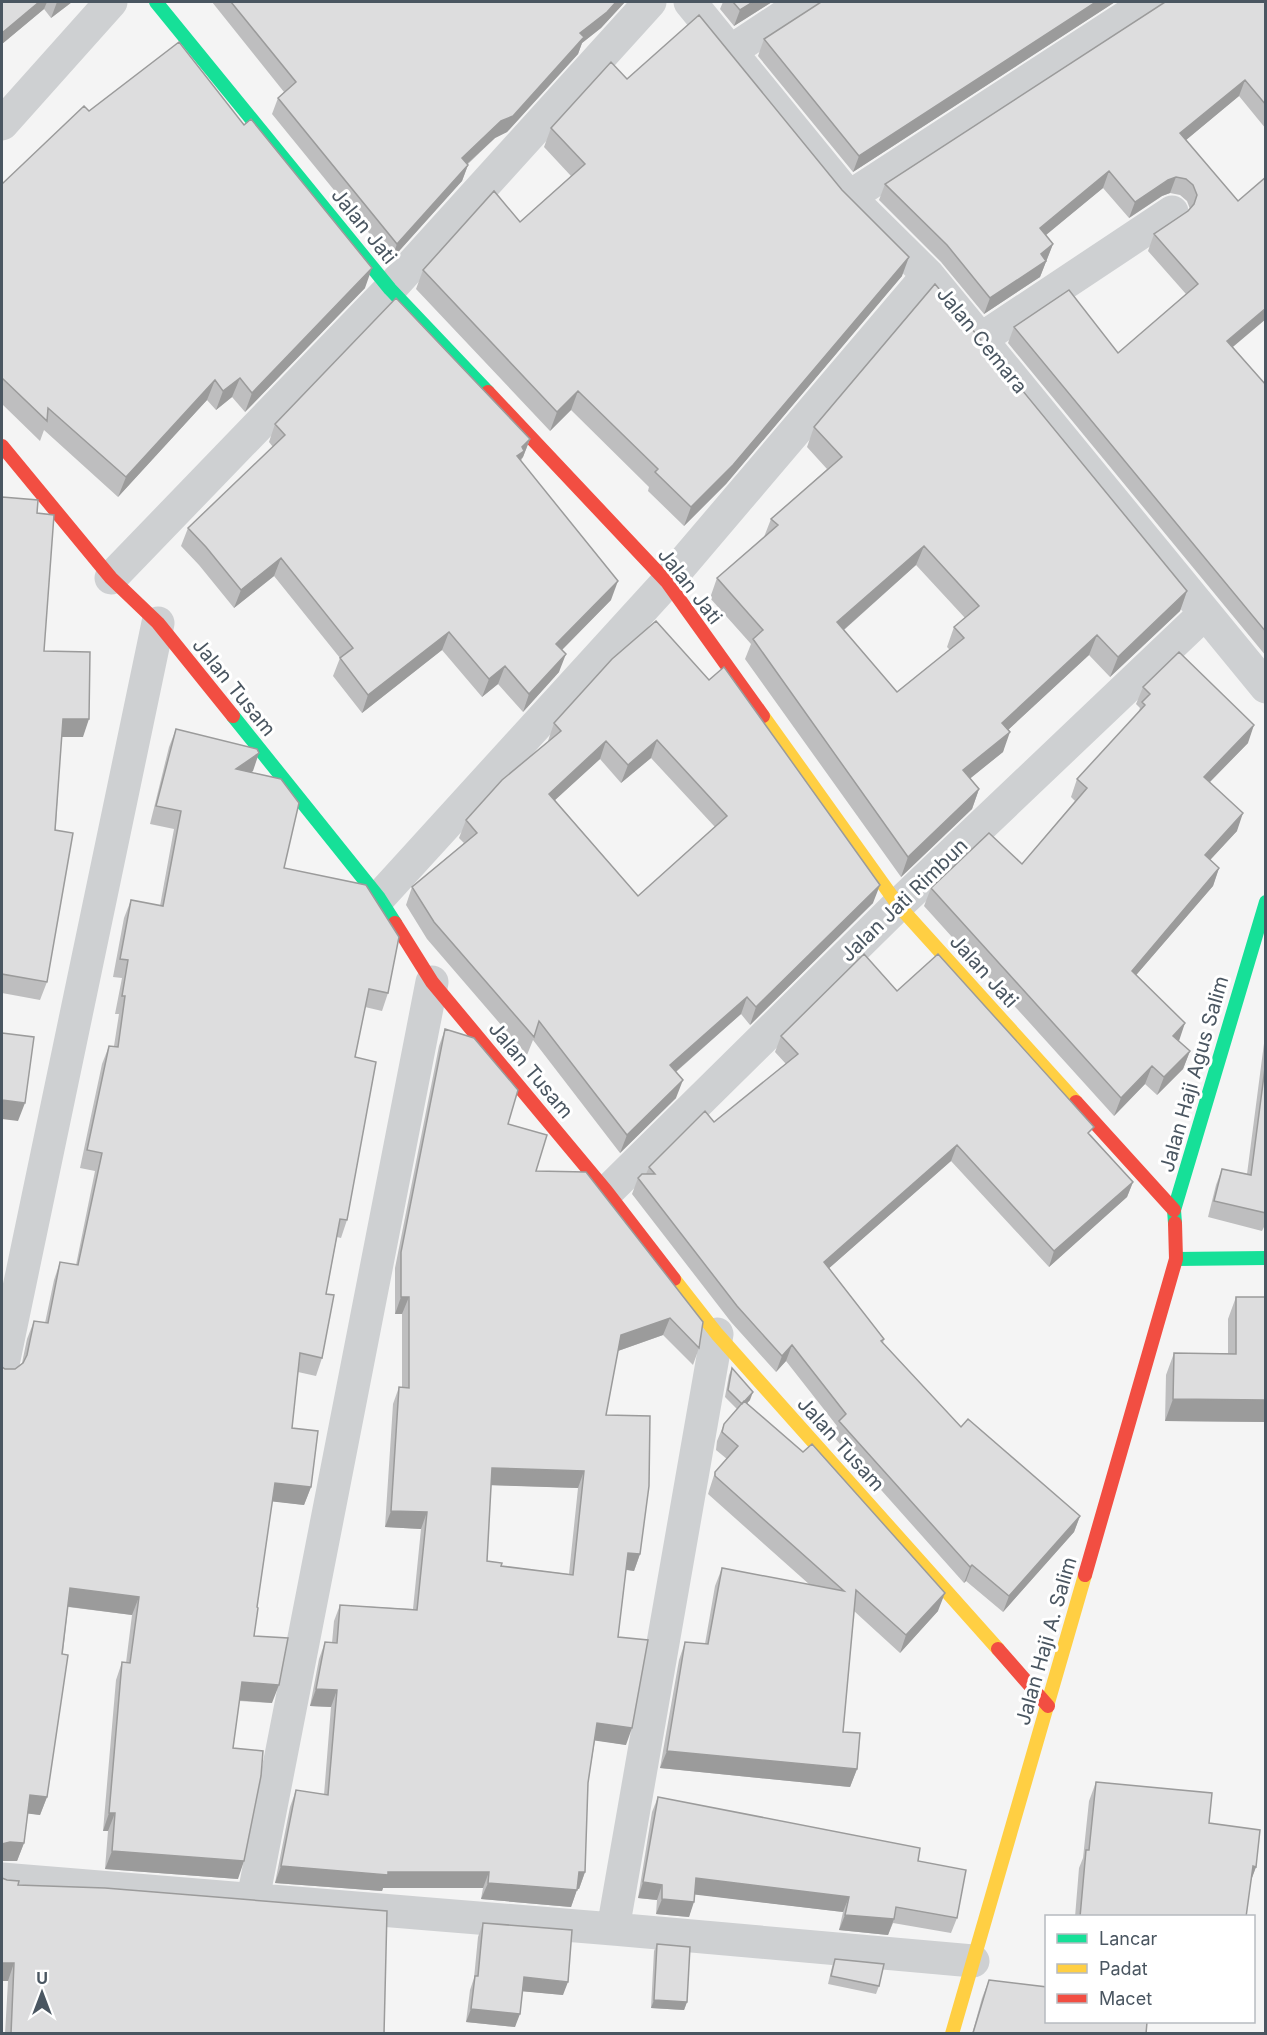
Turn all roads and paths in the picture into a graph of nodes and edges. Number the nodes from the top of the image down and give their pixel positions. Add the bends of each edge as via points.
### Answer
1 (111, 2) edge
2 (156, 2) edge
3 (650, 2) edge
4 (690, 2) edge
5 (805, 2) edge
6 (1149, 2) edge
7 (731, 51) junction
8 (2, 123) edge
9 (849, 197) junction
10 (1172, 212) dead end
11 (928, 275) junction
12 (390, 289) junction
13 (981, 339) junction
14 (2, 446) edge
15 (111, 579) junction
16 (667, 582) junction
17 (1205, 613) junction
18 (158, 623) junction
19 (1266, 687) edge
20 (379, 898) junction
21 (1266, 902) edge
22 (898, 905) junction
23 (432, 982) junction
24 (607, 1192) junction
25 (1174, 1210) junction
26 (1266, 1258) edge
27 (1176, 1259) junction
28 (717, 1334) junction
29 (2, 1369) edge
30 (1048, 1706) junction
31 (2, 1879) edge
32 (253, 1899) junction
33 (613, 1929) junction
34 (973, 1961) junction
35 (952, 2034) edge

1 - 8 street
2 - 12 street, Jalan Jati
3 - 12 street
4 - 7 street, Jalan Cemara
5 - 7 street
6 - 9 street
7 - 9 street, Jalan Cemara
9 - 11 street, Jalan Cemara
10 - 13 street
11 - 13 street, Jalan Cemara
11 - 16 street
12 - 15 street
12 - 16 street, Jalan Jati
13 - 17 street, Jalan Cemara
14 - 15 street, Jalan Tusam
15 - 18 street, Jalan Tusam
16 - 20 street
16 - 22 street, Jalan Jati
17 - 19 street, Jalan Cemara
17 - 22 street, Jalan Jati Rimbun
18 - 20 street, Jalan Tusam
18 - 29 street
20 - 23 street, Jalan Tusam
21 - 25 street, Jalan Haji Agus Salim
22 - 24 street, Jalan Jati Rimbun
22 - 25 street, Jalan Jati
23 - 24 street, Jalan Tusam
23 - 32 street
24 - 28 street, Jalan Tusam
25 - 27 street, Jalan Haji Agus Salim
26 - 27 street
27 - 30 street, Jalan Haji A. Salim
28 - 30 street, Jalan Tusam
28 - 33 street
30 - 34 street, Jalan Haji A. Salim
31 - 32 street
32 - 33 street
33 - 34 street
34 - 35 street, Jalan Haji A. Salim

